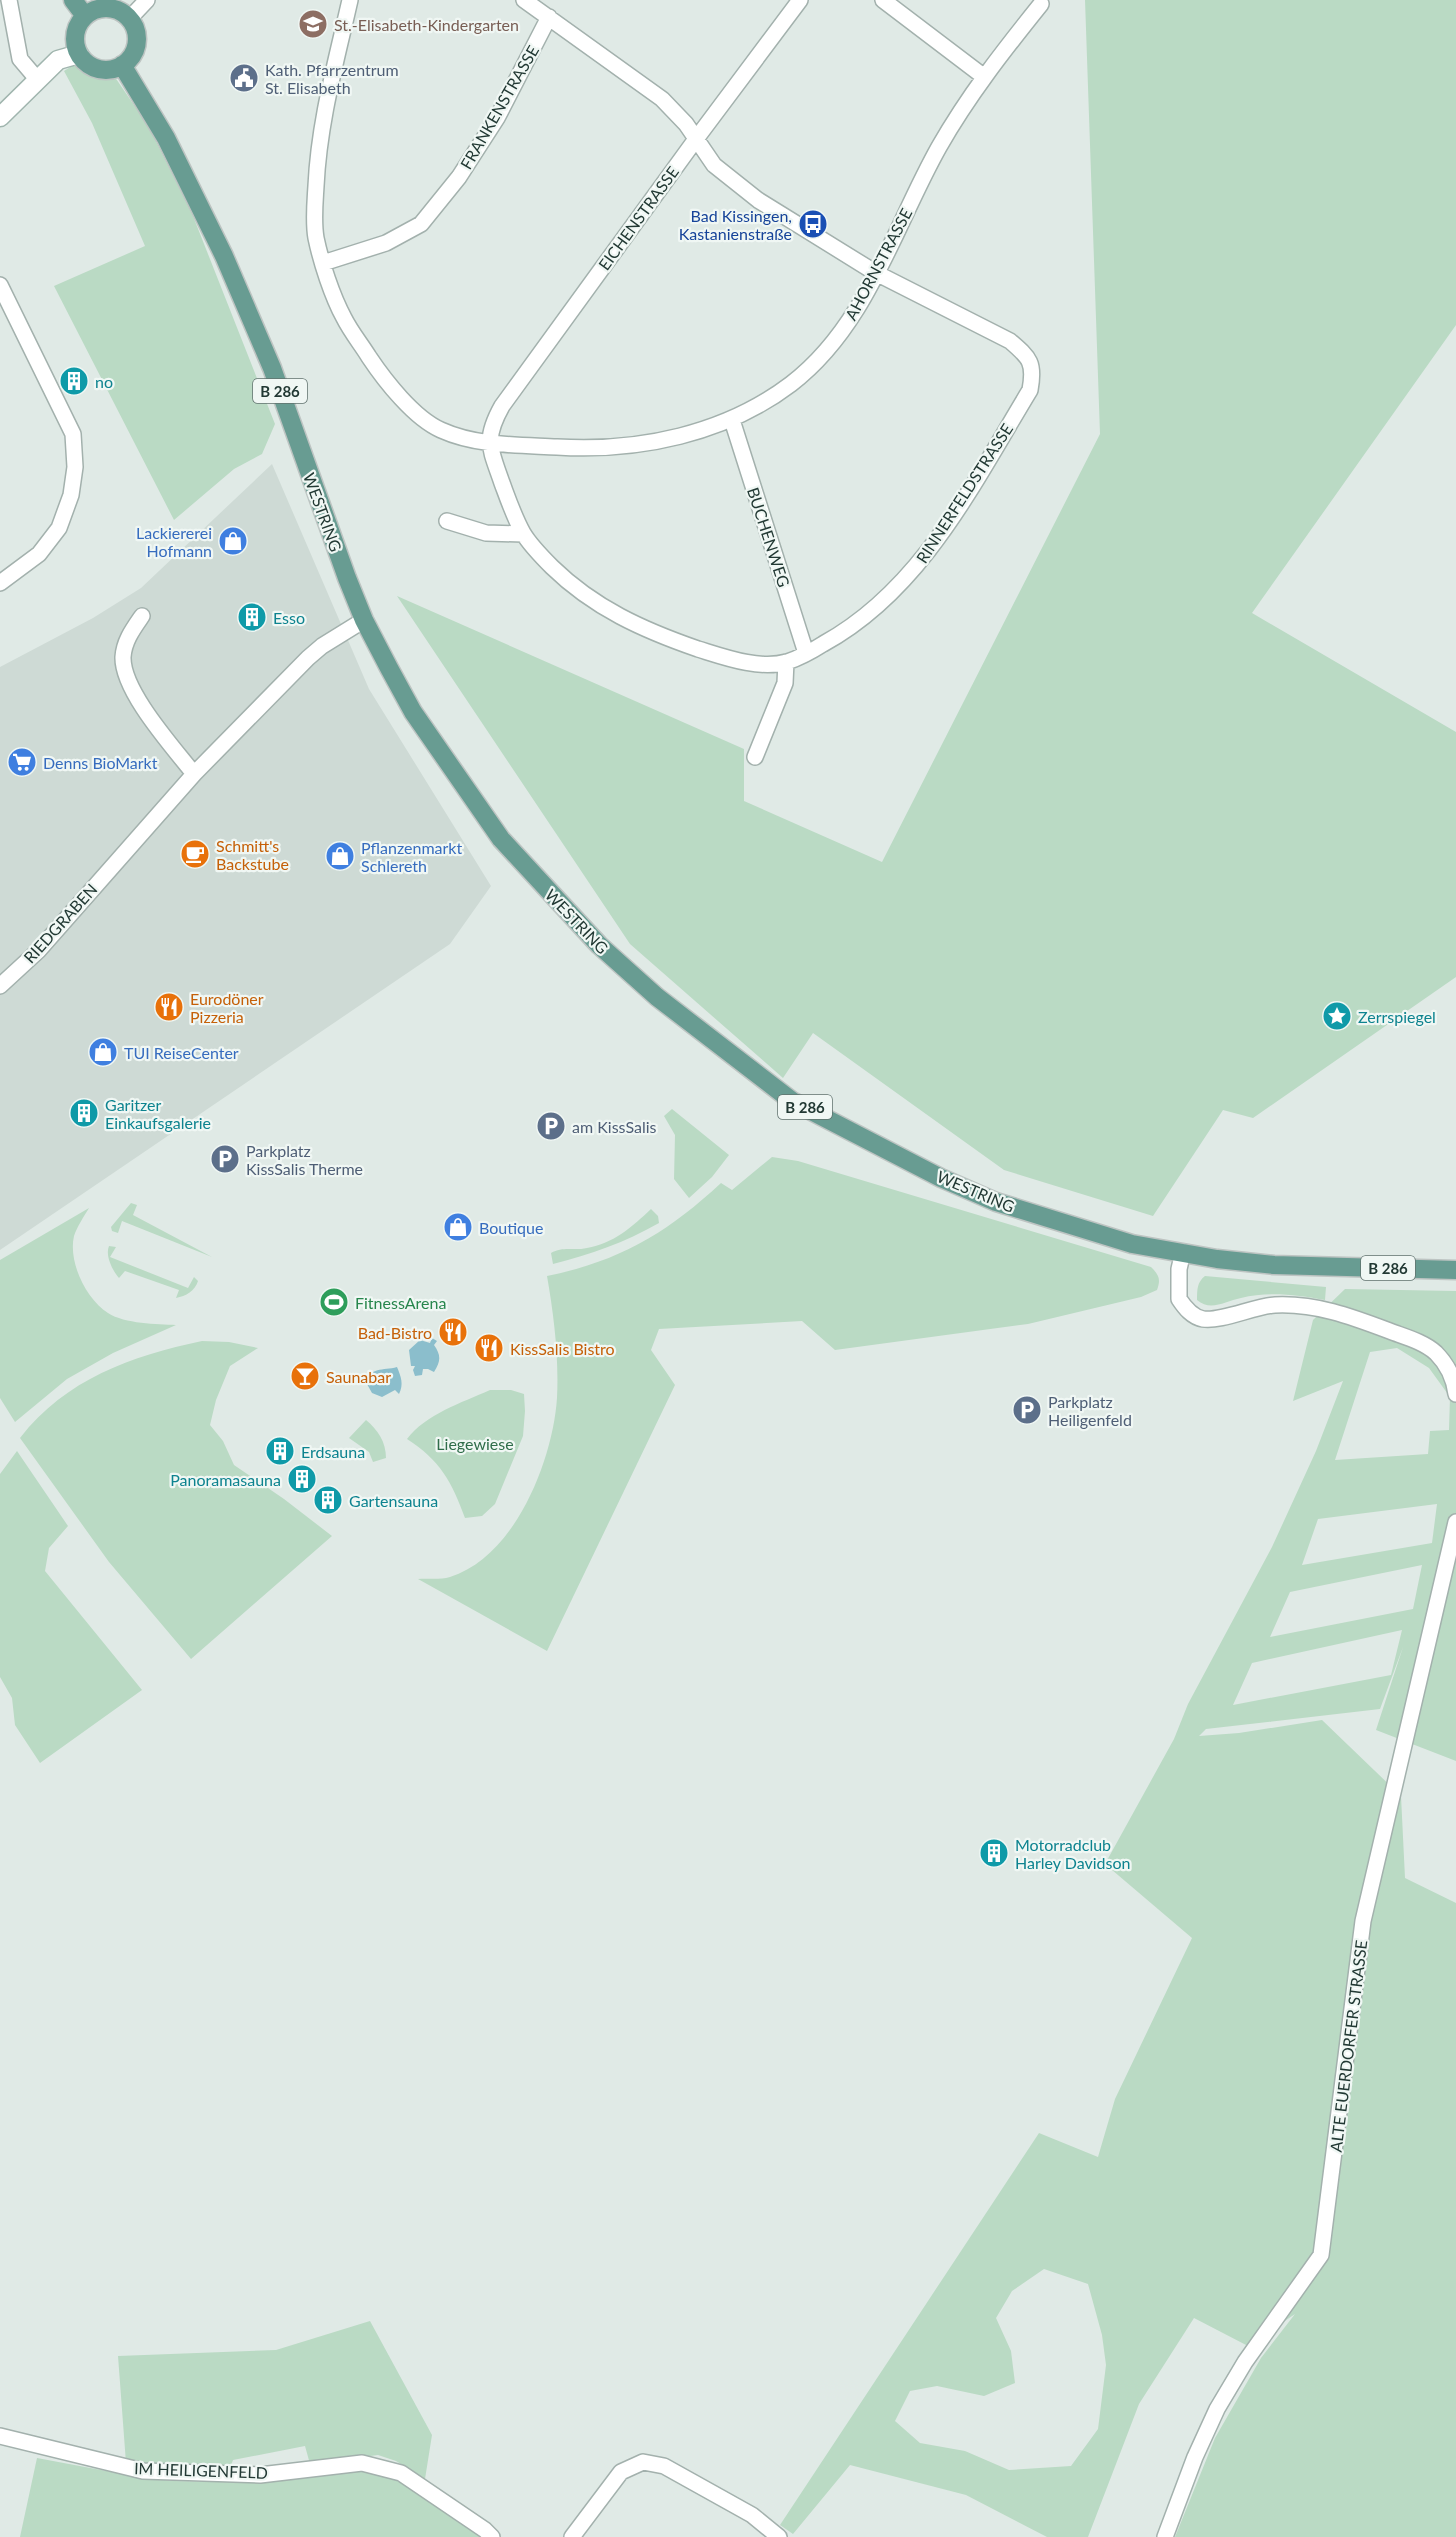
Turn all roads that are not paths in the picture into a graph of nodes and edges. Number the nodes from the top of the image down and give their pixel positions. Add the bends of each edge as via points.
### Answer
1 (9, 0) edge
2 (73, 0) edge
3 (147, 0) edge
4 (350, 0) edge
5 (524, 0) edge
6 (800, 0) edge
7 (883, 0) edge
8 (1041, 4) dead end
9 (86, 16) junction
10 (549, 17) junction
11 (129, 19) junction
12 (79, 54) junction
13 (122, 65) junction
14 (983, 76) junction
15 (37, 79) junction
16 (0, 117) edge
17 (696, 139) junction
18 (323, 263) junction
19 (876, 273) junction
20 (0, 285) edge
21 (732, 420) junction
22 (489, 443) junction
23 (447, 521) dead end
24 (523, 534) junction
25 (0, 583) edge
26 (142, 616) dead end
27 (364, 620) junction
28 (806, 653) junction
29 (786, 662) junction
30 (755, 757) dead end
31 (194, 774) junction
32 (0, 986) edge
33 (1183, 1252) junction
34 (1456, 1270) edge
35 (1456, 1394) edge
36 (1456, 1522) edge
37 (0, 2436) edge
38 (492, 2537) edge
39 (572, 2537) edge
40 (779, 2537) edge
41 (1165, 2537) edge

1 - 15 street via 20,59
2 - 9 main road
3 - 11 street
4 - 18 street, AHORNSTRASSE via 322,122 317,163 314,216
5 - 10 street
6 - 17 street, EICHENSTRASSE
7 - 14 street
8 - 14 street, AHORNSTRASSE
9 - 11 main road via 105,8
9 - 12 main road via 76,32
10 - 17 street via 662,99
10 - 18 street, FRANKENSTRASSE via 497,118 459,177 421,224 386,243
11 - 13 main road via 138,40 134,53
12 - 13 main road via 88,65 98,69
12 - 15 street via 58,60
13 - 27 main road, WESTRING / B 286 via 166,138 224,256 272,368
14 - 19 street, AHORNSTRASSE via 939,148
15 - 16 street
17 - 19 street via 714,165 743,189
17 - 22 street, EICHENSTRASSE via 502,406 491,425
18 - 22 street, AHORNSTRASSE via 343,317 377,369 421,418 443,431
19 - 21 street, AHORNSTRASSE via 824,353 793,382
19 - 28 street, RINNERFELDSTRASSE via 1010,341 1029,357 1033,373 1030,390 949,522 911,573 845,632
20 - 25 street via 73,434 75,467 71,495 59,528 39,554
21 - 22 street, AHORNSTRASSE via 663,440 588,449
21 - 28 street, BUCHENWEG
22 - 24 street, RINNERFELDSTRASSE
23 - 24 street via 486,533
24 - 29 street, RINNERFELDSTRASSE via 567,582 623,620 710,653 754,663
26 - 31 street via 128,637 123,658 127,680
27 - 31 street, RIEDGRABEN via 322,646
27 - 33 main road, WESTRING / B 286 via 413,712 501,839 599,945 666,1004 792,1101 941,1178 996,1202 1067,1225 1132,1244
28 - 29 street, RINNERFELDSTRASSE
29 - 30 street via 785,683
31 - 32 street, RIEDGRABEN via 38,951
33 - 34 main road, WESTRING / B 286 via 1274,1265
33 - 35 street via 1179,1299 1193,1315 1215,1319 1274,1305 1310,1306 1342,1313 1419,1342 1435,1352 1447,1366
36 - 41 street, ALTE EUERDORFER STRASSE via 1364,1922 1321,2255 1245,2362 1217,2409
37 - 38 street, IM HEILIGENFELD via 143,2471 260,2475 362,2463 401,2473
39 - 40 street via 621,2472 643,2462 664,2466 684,2477 752,2515

